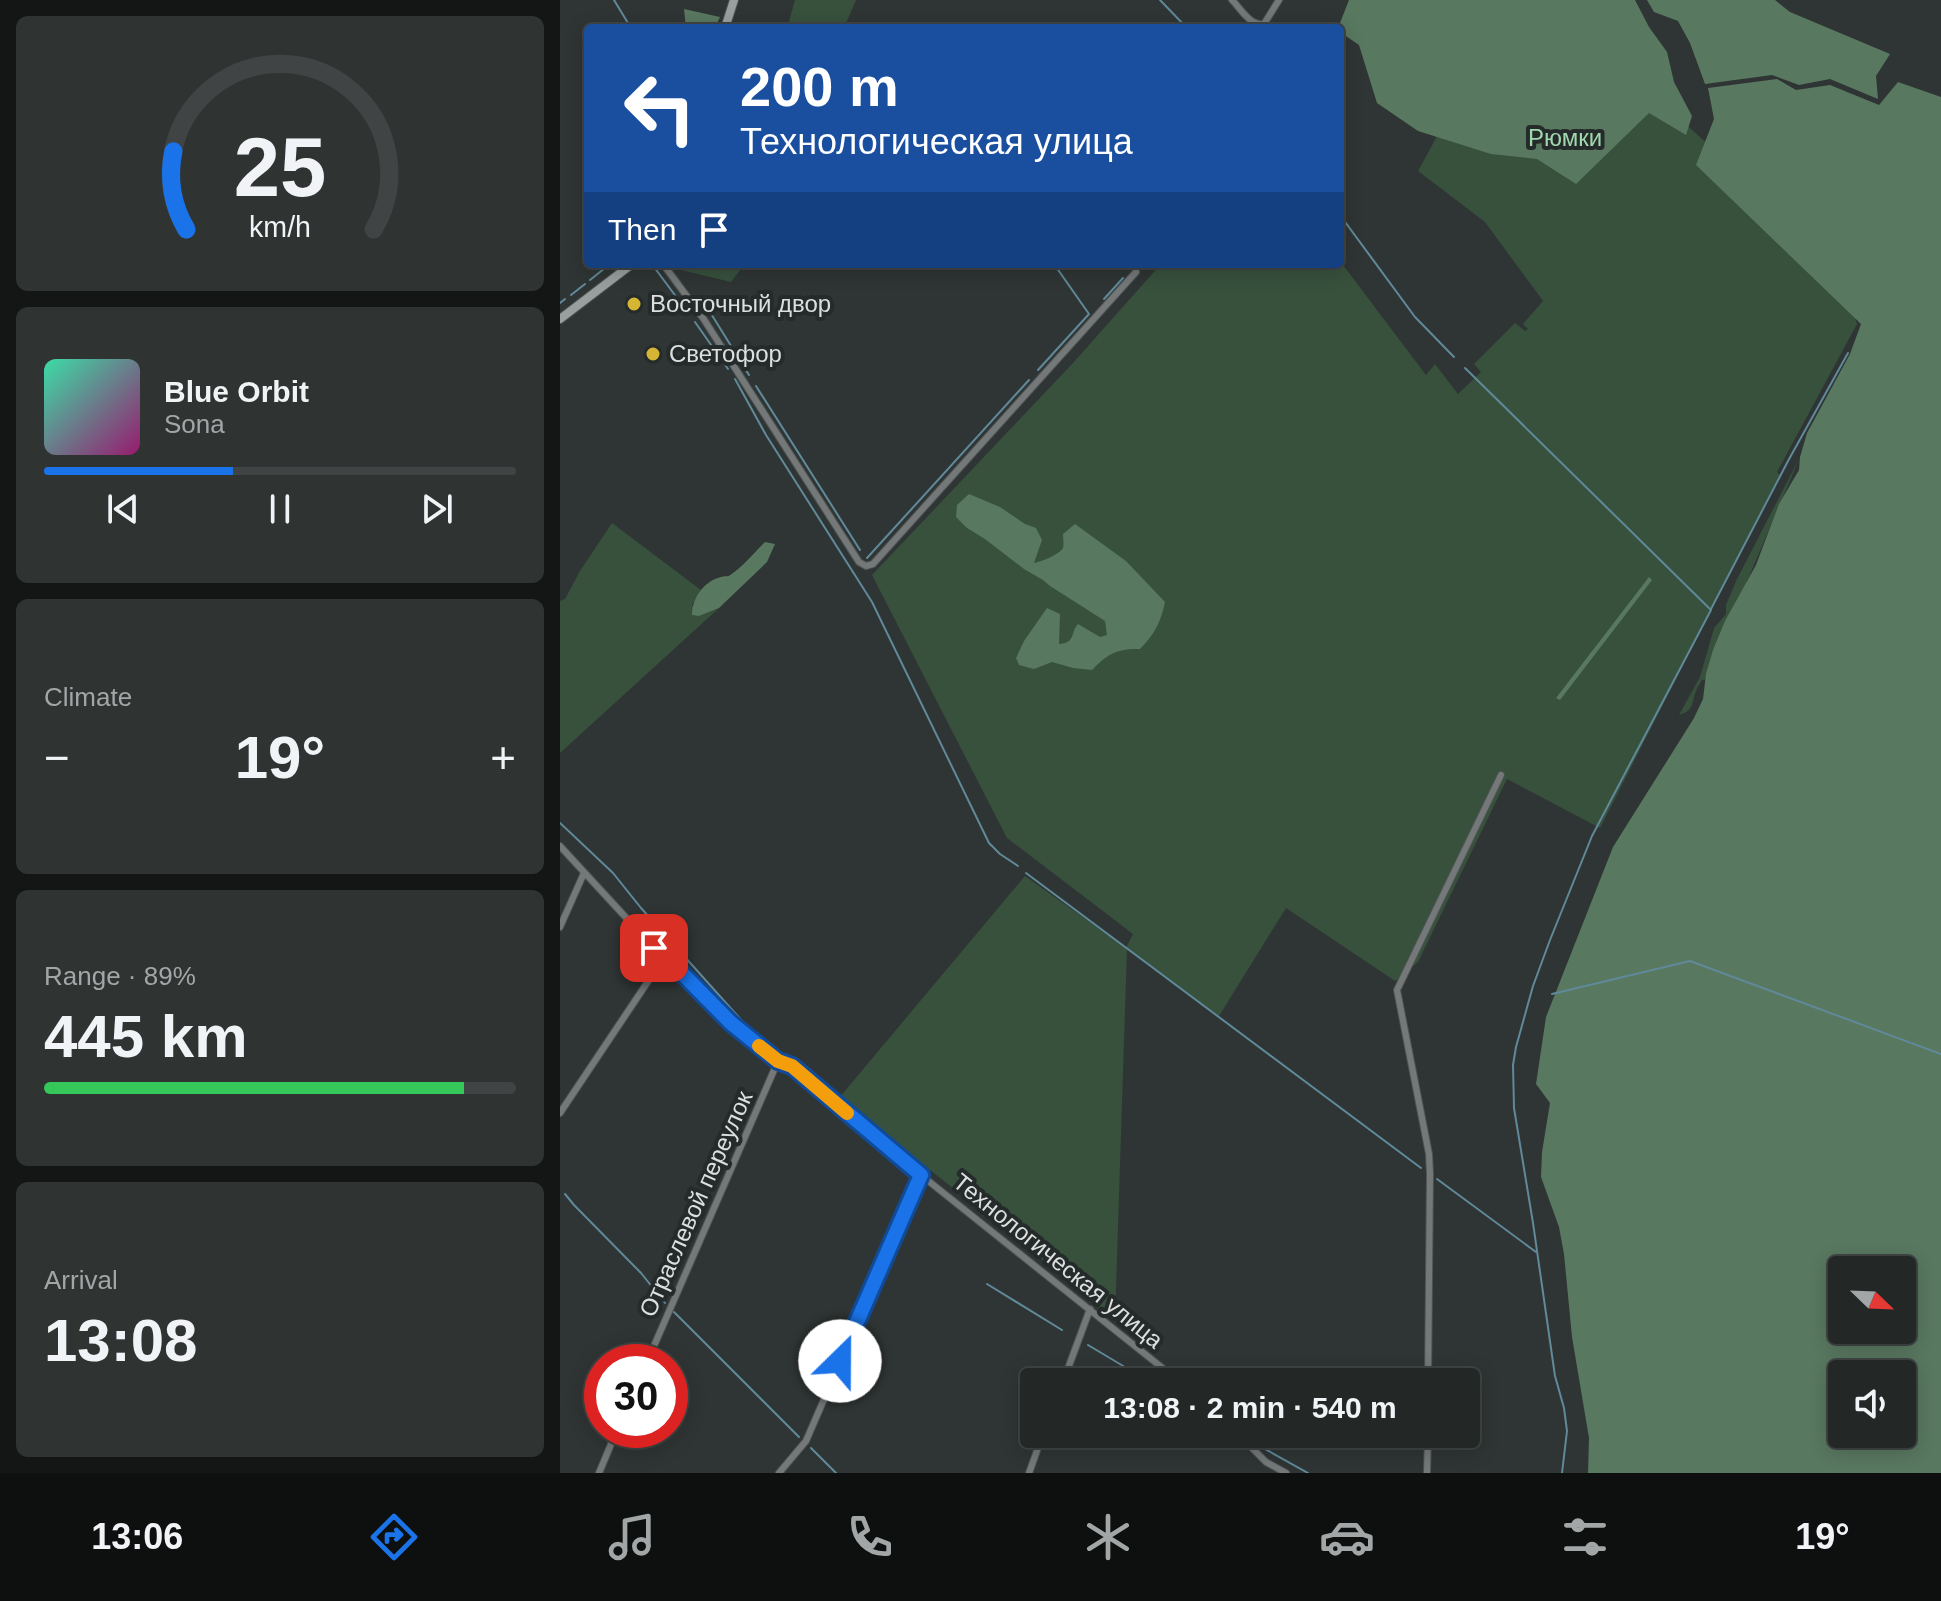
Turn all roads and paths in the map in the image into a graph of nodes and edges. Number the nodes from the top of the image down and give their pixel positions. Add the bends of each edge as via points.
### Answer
1 (734, 0) edge
2 (1232, 0) edge
3 (1279, 0) edge
4 (726, 24) edge
5 (1254, 24) edge
6 (1264, 24) edge
7 (627, 268) edge
8 (666, 268) edge
9 (1136, 272) dead end
10 (560, 319) edge
11 (1501, 775) dead end
12 (560, 846) edge
13 (584, 873) junction
14 (560, 927) edge
15 (665, 956) junction
16 (778, 1061) junction
17 (560, 1113) edge
18 (921, 1175) junction
19 (1090, 1309) junction
20 (655, 1344) edge
21 (1068, 1368) edge
22 (1163, 1368) edge
23 (1428, 1368) edge
24 (609, 1448) edge
25 (1038, 1448) edge
26 (1252, 1448) edge
27 (1428, 1448) edge
28 (1266, 1462) junction
29 (599, 1473) edge
30 (779, 1473) edge
31 (1029, 1473) edge
32 (1263, 1473) edge
33 (1286, 1473) edge
34 (1427, 1473) edge

1 - 4 main road
2 - 5 street
3 - 6 street
7 - 10 main road
8 - 9 street via 866,566
11 - 23 street via 1397,990 1430,1164
12 - 13 street, Технологическая улица
13 - 14 street
13 - 15 street, Технологическая улица
15 - 16 street, Технологическая улица via 731,1023
15 - 17 street
16 - 18 street, Технологическая улица via 792,1066
16 - 20 street, Отраслевой переулок
18 - 19 street, Технологическая улица
18 - 30 street via 806,1441
19 - 21 street
19 - 22 street, Технологическая улица
24 - 29 street
25 - 31 street
26 - 28 street
27 - 34 street
28 - 32 street
28 - 33 street

